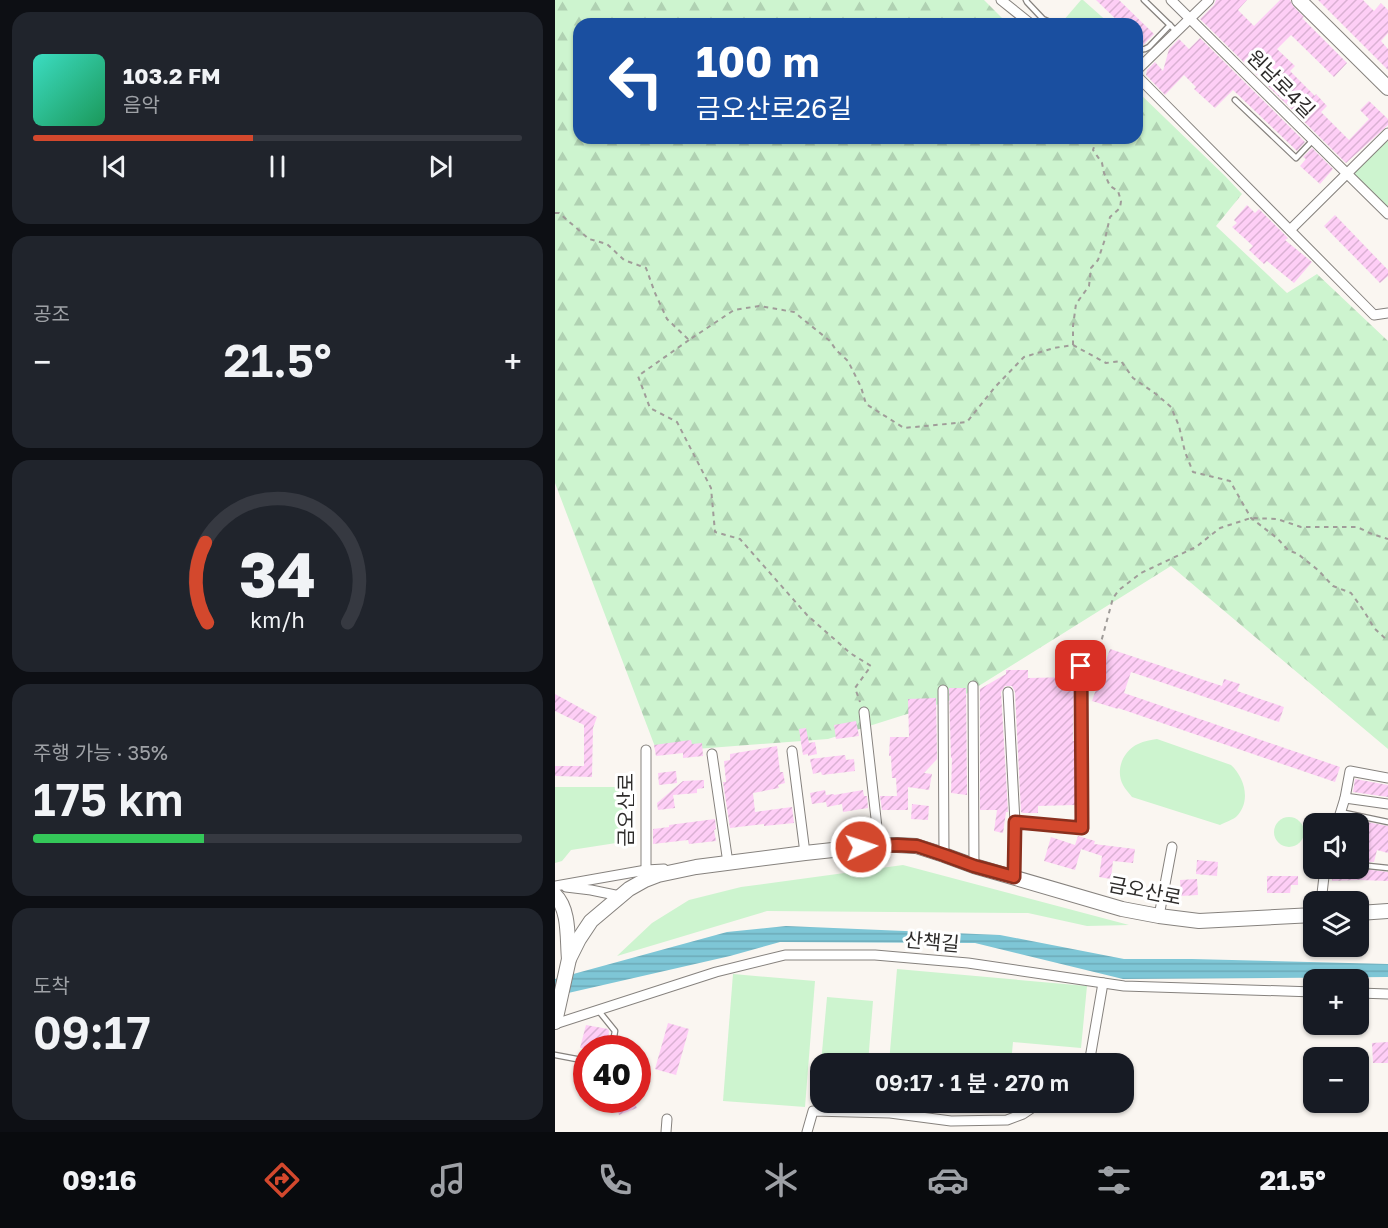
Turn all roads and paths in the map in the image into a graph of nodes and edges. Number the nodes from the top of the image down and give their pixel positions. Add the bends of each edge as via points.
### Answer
1 (1001, 0) edge
2 (1026, 0) edge
3 (1145, 0) edge
4 (1170, 0) edge
5 (1209, 0) edge
6 (1299, 0) edge
7 (1024, 18) edge
8 (1042, 18) edge
9 (1190, 19) junction
10 (1174, 29) junction
11 (1143, 49) edge
12 (1143, 63) edge
13 (1143, 82) edge
14 (1388, 88) edge
15 (1235, 100) dead end
16 (1388, 133) edge
17 (1313, 140) junction
18 (1095, 144) edge
19 (1347, 174) junction
20 (555, 213) edge
21 (1388, 214) edge
22 (1290, 230) junction
23 (1388, 313) edge
24 (689, 340) junction
25 (1073, 345) junction
26 (1251, 518) junction
27 (1388, 539) edge
28 (1388, 641) edge
29 (1081, 666) dead end
30 (973, 686) dead end
31 (1082, 687) junction
32 (943, 690) dead end
33 (1008, 693) dead end
34 (864, 712) joint
35 (646, 750) dead end
36 (792, 751) dead end
37 (712, 754) dead end
38 (1388, 778) edge
39 (1345, 798) junction
40 (1388, 804) edge
41 (1340, 812) joint
42 (1015, 822) junction
43 (1388, 822) edge
44 (879, 845) junction
45 (1172, 847) dead end
46 (805, 853) junction
47 (944, 855) junction
48 (728, 863) junction
49 (974, 866) junction
50 (1369, 866) edge
51 (696, 867) junction
52 (1388, 868) edge
53 (646, 870) junction
54 (1014, 877) junction
55 (555, 886) edge
56 (555, 895) edge
57 (620, 896) junction
58 (1388, 911) edge
59 (1369, 912) edge
60 (1159, 916) junction
61 (1303, 916) edge
62 (569, 959) junction
63 (1103, 983) junction
64 (1303, 992) edge
65 (1369, 993) edge
66 (1388, 994) edge
67 (598, 1010) junction
68 (555, 1023) edge
69 (614, 1035) edge
70 (1091, 1053) edge
71 (555, 1055) edge
72 (573, 1058) edge
73 (813, 1113) edge
74 (890, 1113) edge
75 (1024, 1113) edge
76 (667, 1119) dead end
77 (666, 1132) edge
78 (807, 1132) edge

1 - 7 street
2 - 8 lane
3 - 10 lane
4 - 9 street, 원남로4길
5 - 9 street
6 - 14 street
9 - 10 street
9 - 17 street, 원남로4길
10 - 11 lane
10 - 12 street
13 - 22 street
15 - 17 lane via 1296,158
16 - 19 street
17 - 19 street, 원남로4길
18 - 25 path via 1093,150 1121,201 1120,208 1110,217 1098,260 1091,268 1089,286 1076,304
19 - 21 street, 원남로4길
19 - 22 street
20 - 24 path via 589,239 607,244 624,260 646,268 667,319
22 - 23 street via 1374,315
24 - 25 path via 734,310 759,306 794,312 848,361 866,404 904,428 967,422 1024,357
24 - 34 path via 638,376 650,408 677,422 711,488 715,532 740,539 807,615 871,666 855,688
25 - 26 path via 1106,363 1121,361 1133,378 1171,407 1193,471 1230,481
26 - 27 path via 1277,519 1302,527 1357,527
26 - 28 path via 1333,586 1351,593 1374,628
26 - 31 path via 1220,528 1119,590
29 - 31 street
30 - 49 street
31 - 42 street via 1082,828
32 - 47 street
33 - 42 street
34 - 44 street
35 - 53 street, 금오산로
36 - 46 street
37 - 48 street
38 - 39 street via 1350,771
39 - 40 street
39 - 41 street
41 - 43 lane
42 - 54 street
44 - 46 street, 금오산로
44 - 47 street, 금오산로 via 917,846
45 - 60 street
46 - 48 street, 금오산로
47 - 49 street, 금오산로
48 - 51 street, 금오산로
49 - 54 street, 금오산로
50 - 52 lane
51 - 53 street
51 - 57 street, 금오산로 via 658,875
53 - 55 street
54 - 60 street, 금오산로
55 - 57 street
56 - 62 street via 564,912
57 - 62 street, 금오산로 via 591,921
58 - 59 street
60 - 61 street, 금오산로 via 1199,921
62 - 68 street, 금오산로
63 - 64 street, 산책길
63 - 67 street, 산책길 via 968,963 875,955 785,955 716,972
63 - 70 street
65 - 66 street
67 - 68 street, 산책길
67 - 69 lane
71 - 72 lane
73 - 78 street
74 - 75 street via 951,1121 1007,1120
76 - 77 street

